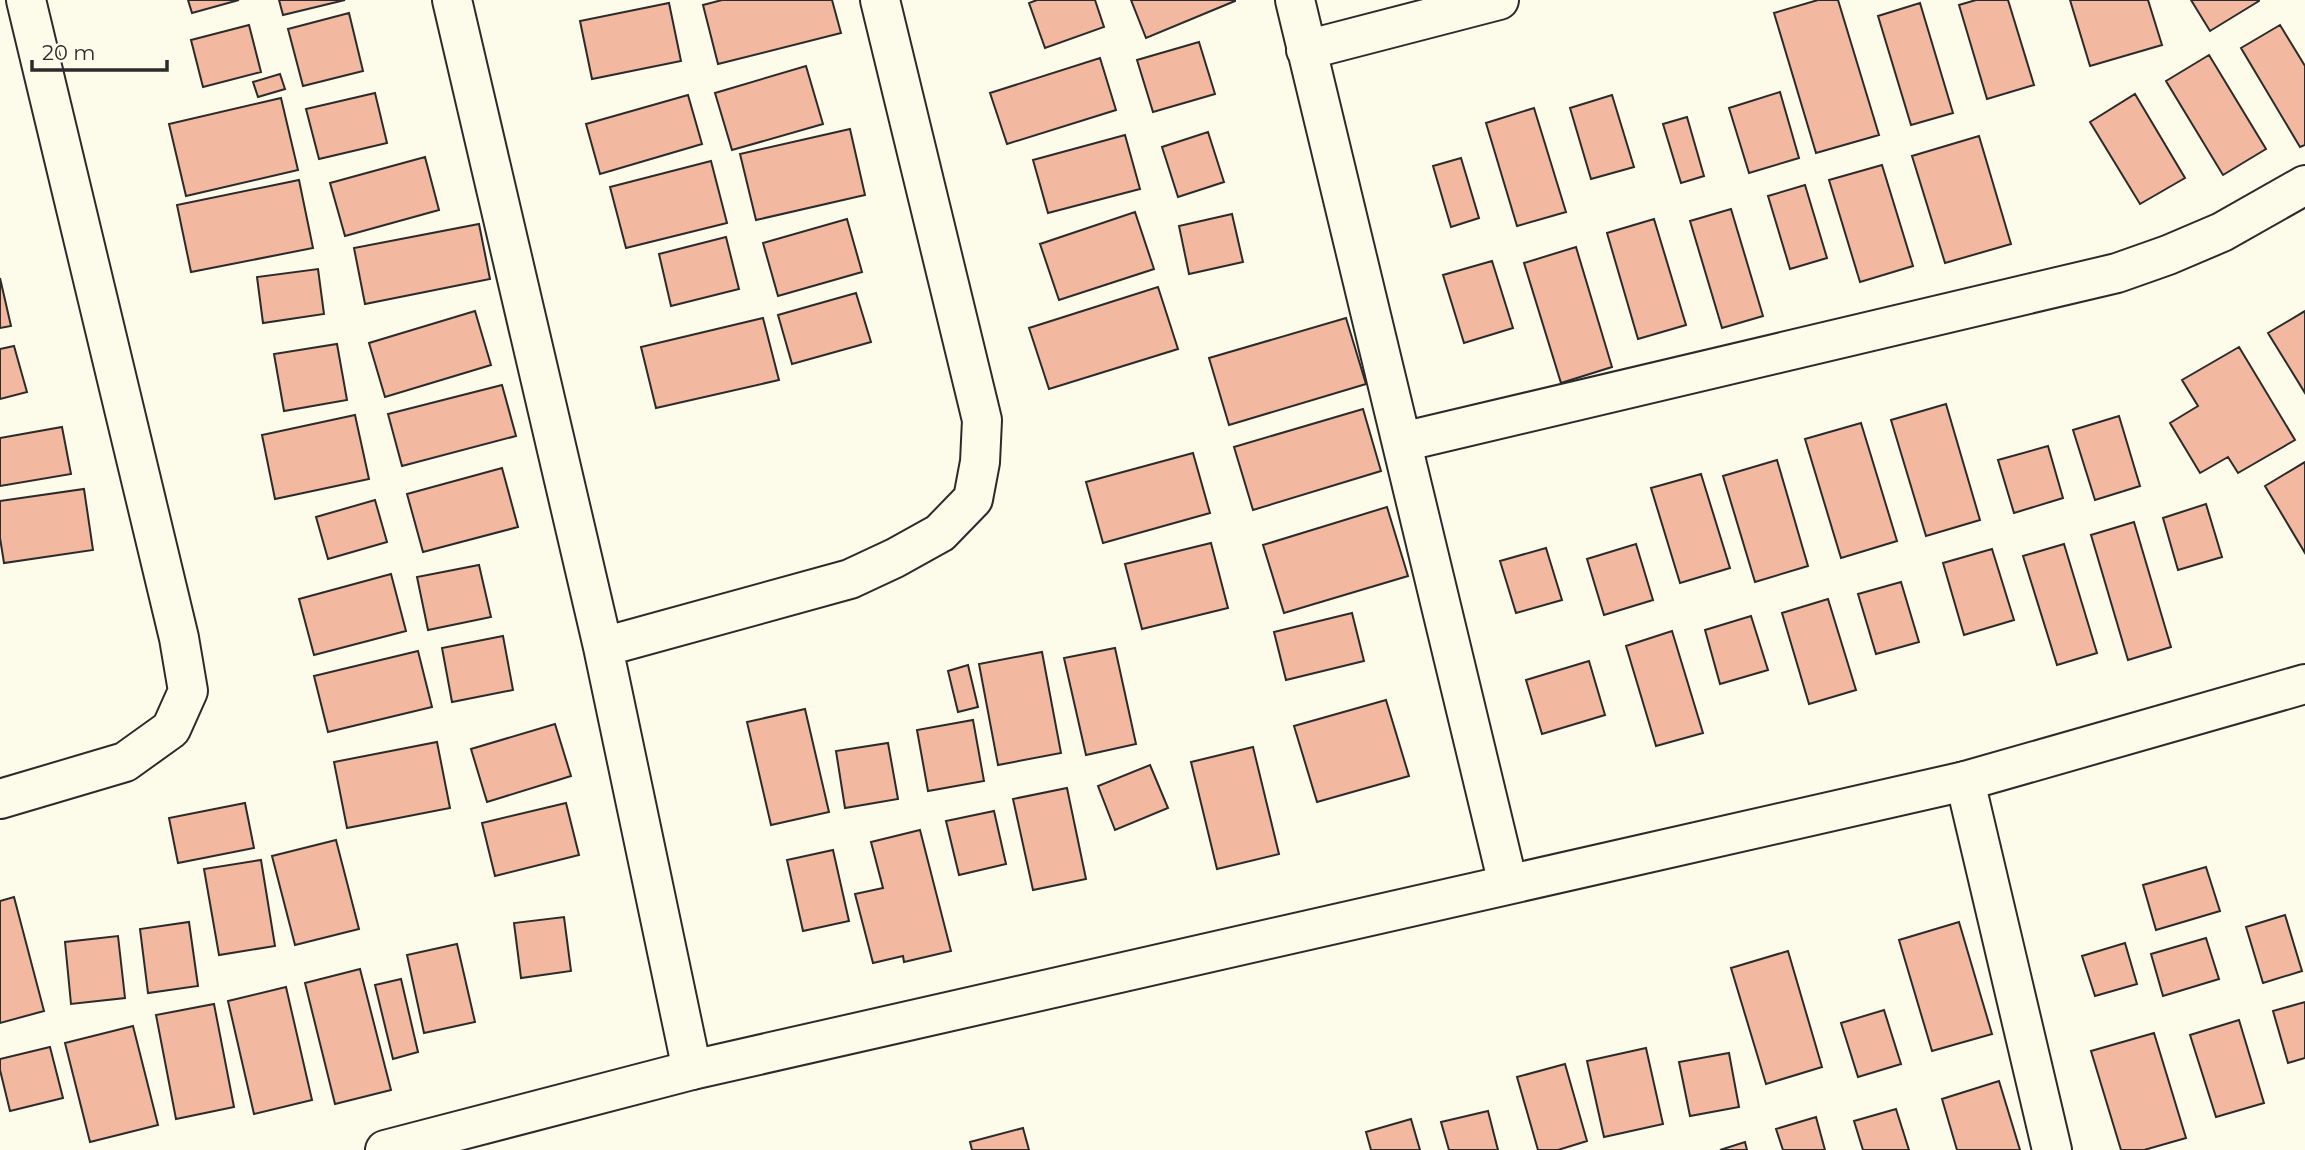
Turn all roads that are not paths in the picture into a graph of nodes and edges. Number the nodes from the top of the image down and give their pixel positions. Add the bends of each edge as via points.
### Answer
1 (26, 0) edge
2 (452, 0) edge
3 (880, 0) edge
4 (1295, 0) edge
5 (1499, 0) edge
6 (1306, 50) junction
7 (2305, 185) edge
8 (1402, 442) junction
9 (603, 647) junction
10 (2305, 684) edge
11 (1965, 781) junction
12 (0, 799) edge
13 (1508, 884) junction
14 (692, 1070) junction
15 (385, 1150) edge
16 (2052, 1150) edge

1 - 12 street via 188,691 171,729 125,762
2 - 9 street
3 - 9 street via 982,420 972,499 940,533 850,579
4 - 6 street
5 - 6 street
6 - 8 street
7 - 8 street via 2222,233 2117,273
8 - 13 street
9 - 14 street
10 - 11 street
11 - 13 street
11 - 16 street
13 - 14 street
14 - 15 street

